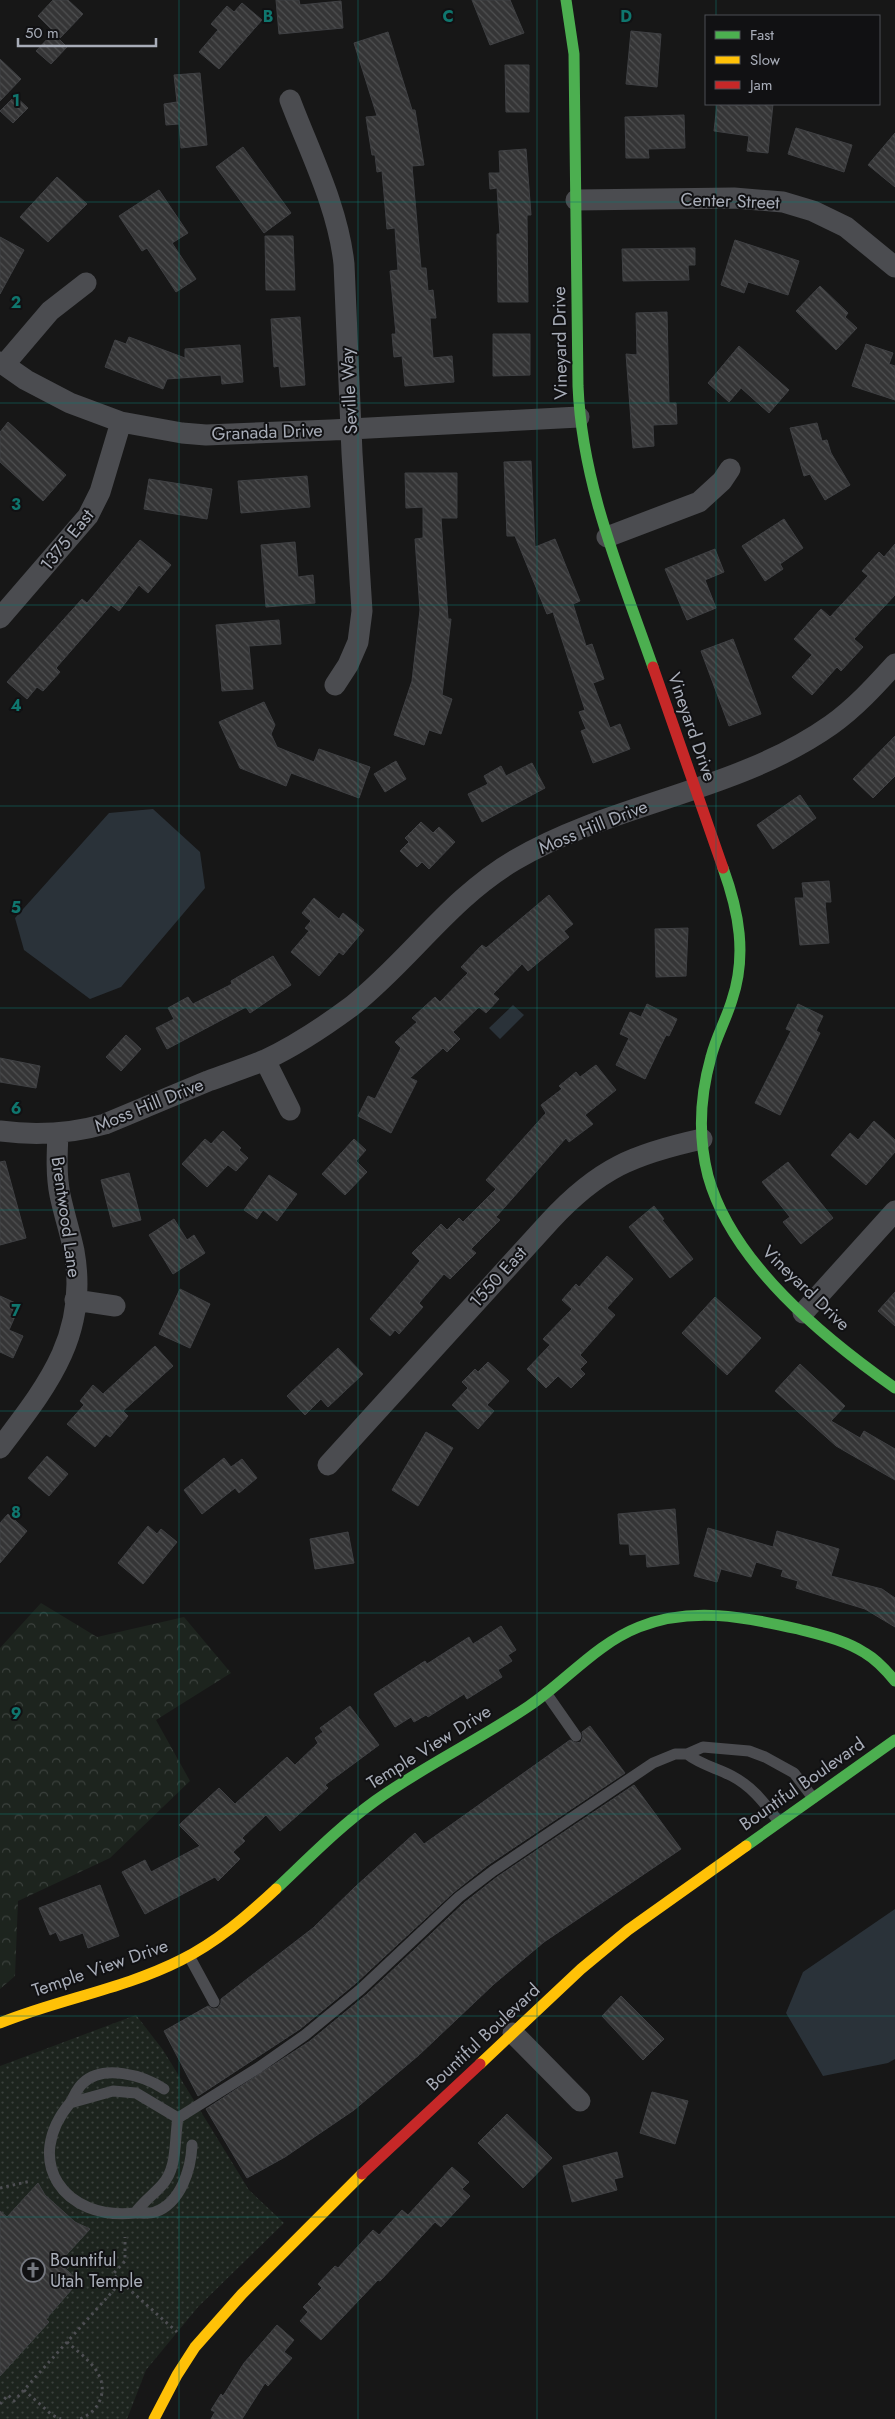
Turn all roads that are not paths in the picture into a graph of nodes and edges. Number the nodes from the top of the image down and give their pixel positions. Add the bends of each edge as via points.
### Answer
1 (566, 0) edge
2 (290, 100) dead end
3 (576, 200) junction
4 (895, 267) edge
5 (86, 283) dead end
6 (2, 363) edge
7 (579, 416) junction
8 (121, 422) junction
9 (351, 429) junction
10 (730, 469) dead end
11 (607, 537) junction
12 (0, 618) edge
13 (892, 672) edge
14 (335, 685) dead end
15 (695, 788) junction
16 (265, 1060) junction
17 (290, 1110) dead end
18 (0, 1131) edge
19 (58, 1134) junction
20 (702, 1139) junction
21 (895, 1211) edge
22 (75, 1300) junction
23 (115, 1306) dead end
24 (803, 1313) junction
25 (895, 1388) edge
26 (0, 1448) edge
27 (328, 1465) dead end
28 (895, 1681) edge
29 (546, 1693) junction
30 (576, 1736) dead end
31 (895, 1740) edge
32 (687, 1754) junction
33 (813, 1798) junction
34 (779, 1822) junction
35 (189, 1956) junction
36 (214, 2002) dead end
37 (0, 2023) edge
38 (513, 2033) junction
39 (164, 2089) dead end
40 (580, 2101) dead end
41 (70, 2103) junction
42 (178, 2118) junction
43 (192, 2145) dead end
44 (135, 2213) junction
45 (154, 2419) edge

1 - 3 street, Vineyard Drive via 574,54
2 - 9 street, Seville Way via 341,240
3 - 4 street, Center Street via 734,198 783,202 846,227
3 - 7 street, Vineyard Drive
5 - 6 street via 50,311
6 - 8 street, Granada Drive via 70,403
7 - 9 street, Granada Drive
7 - 11 street, Vineyard Drive via 590,477
8 - 9 street, Granada Drive via 162,431 206,435
8 - 12 street, 1375 East via 100,492 88,516
9 - 14 street, Seville Way via 362,611 358,642
10 - 11 street via 699,502
11 - 15 street, Vineyard Drive
13 - 15 street, Moss Hill Drive via 850,710 810,738 755,766
15 - 16 street, Moss Hill Drive via 578,829 508,864 460,900 403,960 356,1003
15 - 20 street, Vineyard Drive via 734,898 741,932 734,993 707,1069
16 - 17 street
16 - 19 street, Moss Hill Drive via 105,1124
18 - 19 street, Moss Hill Drive
19 - 22 street, Brentwood Lane via 58,1179 74,1251
20 - 24 street, Vineyard Drive via 711,1184 728,1226 753,1264
20 - 27 street, 1550 East via 629,1159 578,1192
21 - 24 street
22 - 23 street, Brentwood Lane
22 - 26 street, Brentwood Lane via 71,1333 58,1366
24 - 25 street, Vineyard Drive
28 - 29 street, Temple View Drive via 870,1656 845,1642 758,1619 699,1614 660,1620 626,1633
29 - 30 lane
29 - 35 street, Temple View Drive via 364,1809 241,1921
31 - 33 street, Bountiful Boulevard
32 - 33 lane via 703,1747 749,1751 794,1773
32 - 34 lane via 700,1764 743,1782 761,1798
32 - 42 lane via 675,1754 653,1763 493,1871 452,1903 361,1989 312,2030
33 - 34 street, Bountiful Boulevard
34 - 38 street, Bountiful Boulevard via 628,1930
35 - 36 lane
35 - 37 street, Temple View Drive via 129,1980
38 - 40 street
38 - 45 street, Bountiful Boulevard via 338,2196 228,2308 195,2347
39 - 41 lane via 129,2074 106,2074 83,2083
41 - 42 lane via 102,2093 125,2091
41 - 44 lane via 53,2128 49,2145 52,2171 63,2190 90,2209 120,2215
42 - 44 lane via 176,2151 169,2173 163,2184 144,2199
43 - 44 lane via 186,2178 174,2196 155,2212

